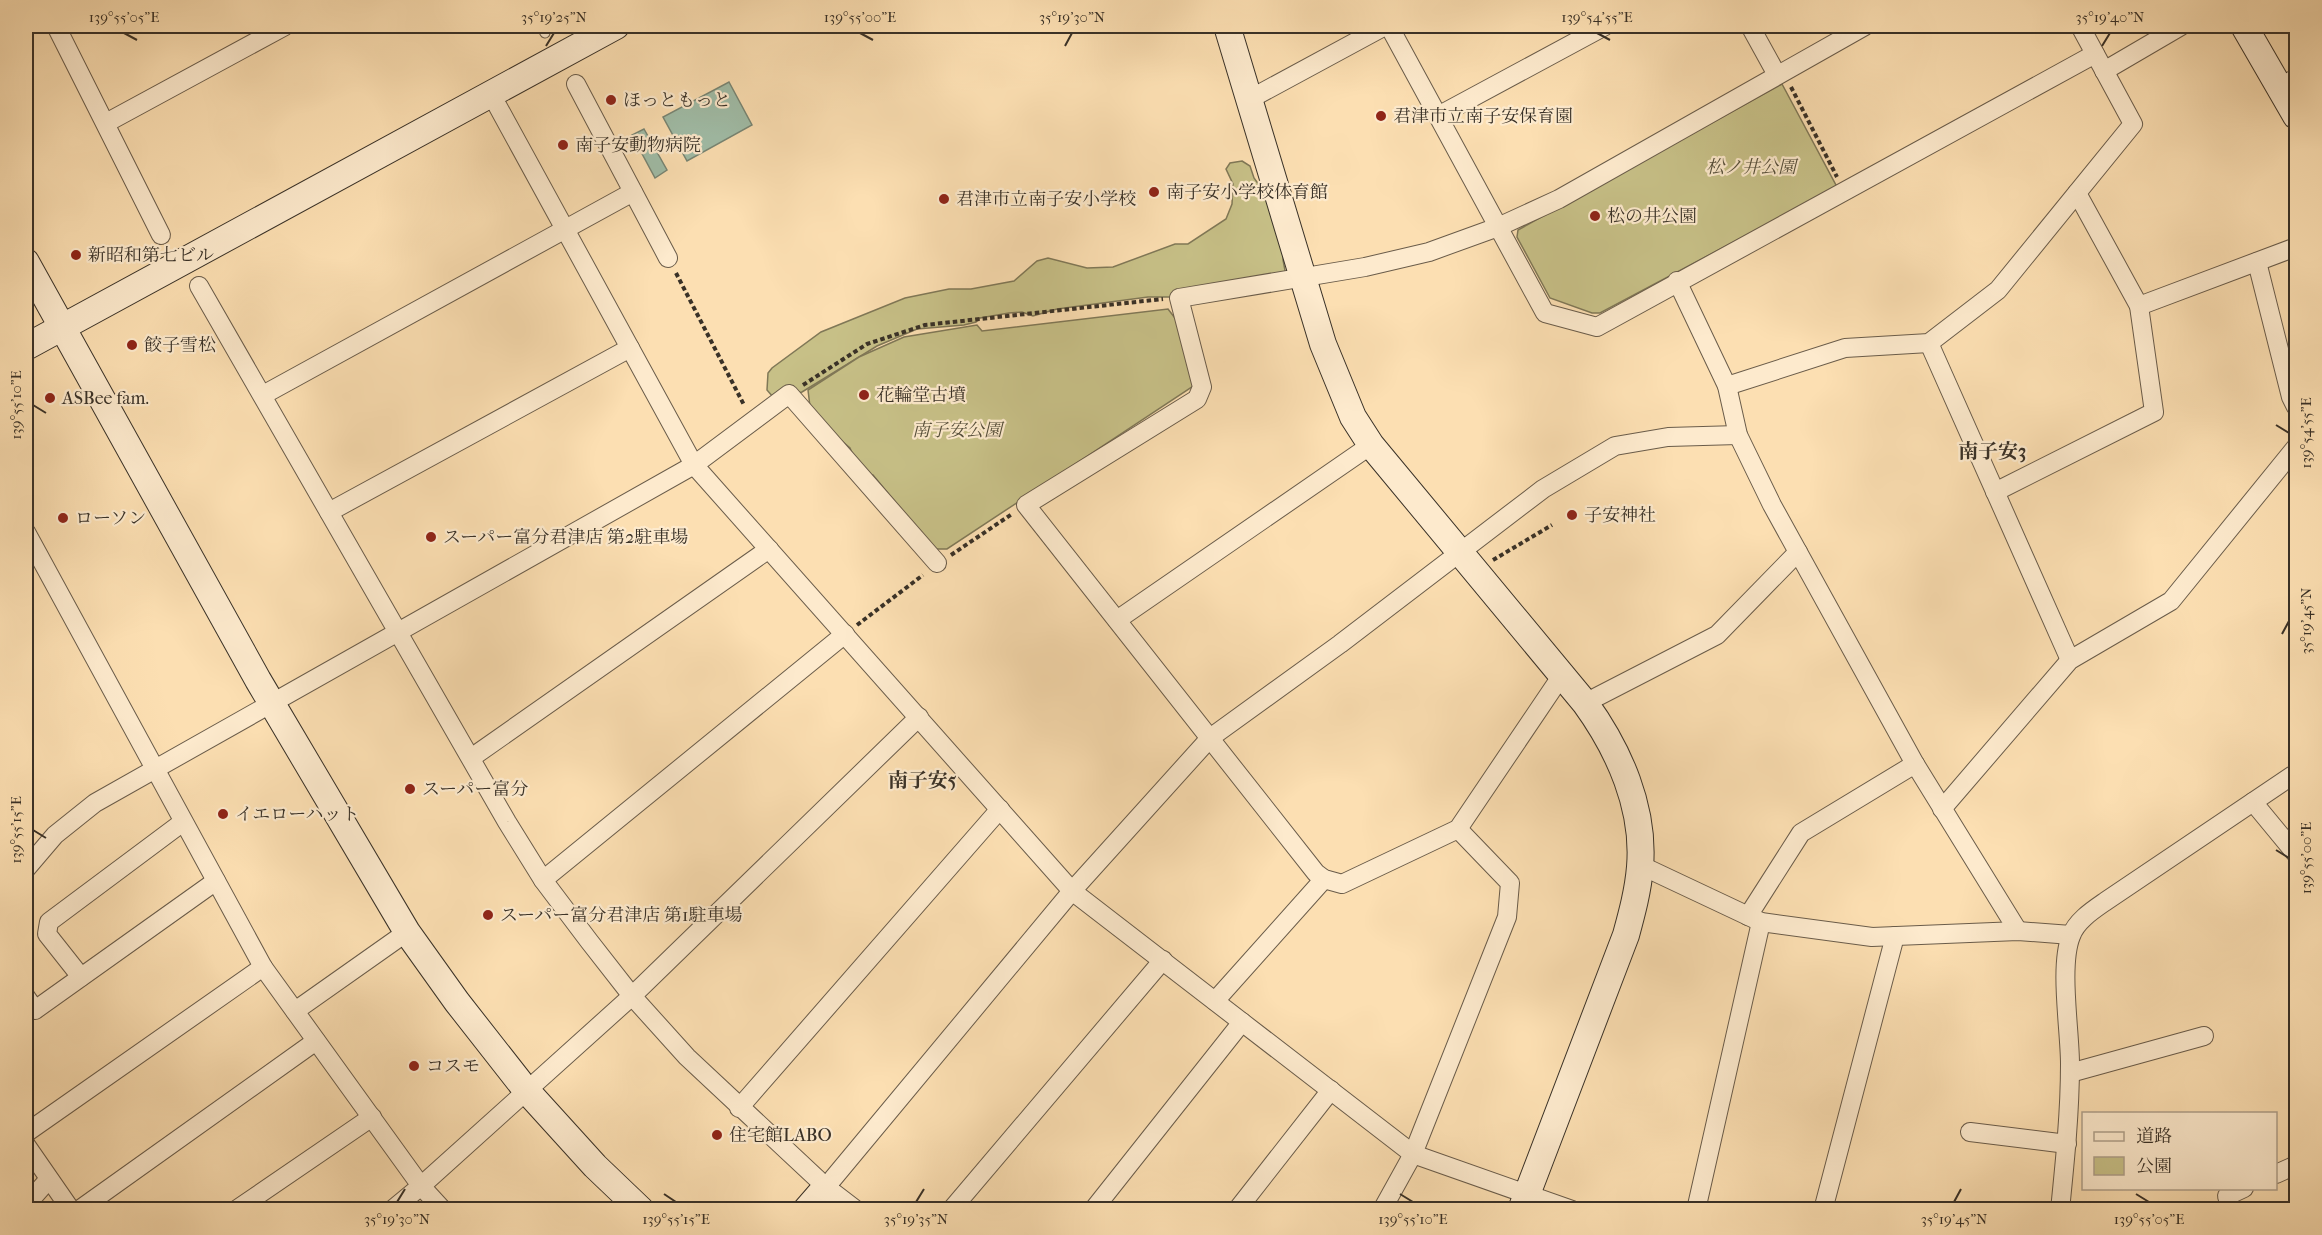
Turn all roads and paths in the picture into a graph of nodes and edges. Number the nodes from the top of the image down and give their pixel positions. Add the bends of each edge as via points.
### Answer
1 (56, 26) edge
2 (285, 26) edge
3 (616, 26) edge
4 (1227, 26) edge
5 (1387, 26) edge
6 (1605, 26) edge
7 (1750, 26) edge
8 (1865, 26) edge
9 (2080, 26) edge
10 (2181, 26) edge
11 (2244, 26) edge
12 (2096, 54) junction
13 (2104, 70) junction
14 (1780, 73) junction
15 (2288, 83) edge
16 (576, 84) dead end
17 (491, 94) junction
18 (1250, 99) junction
19 (1438, 116) junction
20 (2296, 116) edge
21 (106, 123) junction
22 (1844, 191) junction
23 (633, 192) junction
24 (2077, 193) junction
25 (1498, 227) junction
26 (565, 229) junction
27 (161, 235) dead end
28 (2296, 247) edge
29 (668, 258) joint
30 (26, 262) edge
31 (2256, 262) junction
32 (1303, 277) junction
33 (1677, 281) junction
34 (199, 286) dead end
35 (1179, 298) junction
36 (2139, 306) junction
37 (61, 328) junction
38 (1929, 343) junction
39 (26, 347) edge
40 (630, 348) junction
41 (1727, 386) junction
42 (789, 394) junction
43 (263, 395) junction
44 (2296, 407) edge
45 (753, 422) junction
46 (1738, 435) junction
47 (1371, 445) junction
48 (2296, 447) edge
49 (694, 465) junction
50 (1995, 492) junction
51 (329, 512) junction
52 (1552, 525) dead end
53 (26, 532) edge
54 (769, 549) junction
55 (1459, 552) junction
56 (1798, 552) junction
57 (1492, 561) dead end
58 (937, 563) dead end
59 (1117, 620) junction
60 (398, 631) junction
61 (845, 634) junction
62 (2070, 660) junction
63 (1562, 675) junction
64 (271, 702) junction
65 (1586, 703) junction
66 (919, 717) junction
67 (1210, 738) junction
68 (471, 758) junction
69 (1915, 764) junction
70 (154, 769) junction
71 (2296, 773) edge
72 (2253, 802) junction
73 (1942, 808) junction
74 (1000, 809) junction
75 (183, 822) junction
76 (1458, 829) junction
77 (2296, 854) edge
78 (1640, 865) junction
79 (26, 869) edge
80 (1324, 879) junction
81 (543, 880) junction
82 (216, 881) junction
83 (1072, 891) junction
84 (1754, 919) junction
85 (2018, 931) junction
86 (406, 932) junction
87 (2071, 935) junction
88 (1895, 936) junction
89 (1162, 960) junction
90 (263, 967) junction
91 (81, 977) junction
92 (632, 996) junction
93 (26, 997) edge
94 (1215, 1001) junction
95 (295, 1011) junction
96 (1242, 1022) junction
97 (2204, 1036) dead end
98 (316, 1041) junction
99 (2070, 1073) junction
100 (526, 1090) junction
101 (1330, 1090) junction
102 (739, 1108) junction
103 (372, 1117) junction
104 (1970, 1132) dead end
105 (26, 1133) edge
106 (2067, 1144) junction
107 (26, 1145) edge
108 (1413, 1154) junction
109 (2296, 1165) edge
110 (2277, 1174) edge
111 (50, 1179) junction
112 (421, 1186) junction
113 (826, 1187) junction
114 (2240, 1190) edge
115 (1524, 1202) edge
116 (26, 1204) edge
117 (71, 1209) edge
118 (79, 1209) edge
119 (236, 1209) edge
120 (392, 1209) edge
121 (443, 1209) edge
122 (641, 1209) edge
123 (806, 1209) edge
124 (856, 1209) edge
125 (951, 1209) edge
126 (1093, 1209) edge
127 (1238, 1209) edge
128 (1382, 1209) edge
129 (1572, 1209) edge
130 (1696, 1209) edge
131 (1823, 1209) edge
132 (2060, 1209) edge
133 (2231, 1209) edge

1 - 21 street
2 - 21 street
3 - 17 street
4 - 18 street
5 - 18 street
5 - 19 street
6 - 19 street
7 - 14 street
8 - 14 street
9 - 12 street
10 - 13 street
11 - 15 street
12 - 13 street
12 - 22 street
13 - 24 street via 2133,124
14 - 22 path
14 - 25 street via 1559,199
15 - 20 street
16 - 23 street
17 - 26 street
17 - 37 street
18 - 32 street
19 - 25 street
21 - 27 street
22 - 33 street
23 - 26 street
23 - 29 street
24 - 36 street
24 - 38 street via 1998,290
25 - 32 street via 1429,252
25 - 33 street via 1545,314 1597,327
26 - 40 street
26 - 43 street
28 - 31 street
29 - 45 path
30 - 37 street
31 - 36 street
31 - 44 street
32 - 35 street
32 - 47 street via 1336,380
33 - 41 street
34 - 43 street
35 - 42 path via 925,325 867,344
35 - 59 street via 1202,387 1197,399 1026,505
36 - 50 street via 2154,412
37 - 39 street
37 - 64 street
38 - 41 street via 1845,348
38 - 50 street
40 - 49 street
40 - 51 street
41 - 46 street
42 - 45 street
42 - 58 street
43 - 51 street
45 - 49 street
46 - 55 street via 1668,437 1615,446 1543,489
46 - 56 street
47 - 55 street
47 - 59 street
48 - 62 street via 2171,601
49 - 54 street
49 - 60 street
50 - 62 street
51 - 60 street
52 - 57 path
53 - 70 street
54 - 61 street
54 - 68 street
55 - 63 street
55 - 67 street
56 - 65 street via 1717,635
56 - 69 street
59 - 67 street
60 - 64 street
60 - 68 street
61 - 66 street
61 - 81 street
62 - 73 street
63 - 65 street
63 - 76 street
64 - 70 street
64 - 86 street
65 - 78 street via 1604,729 1627,781 1639,826
66 - 74 street
66 - 92 street
67 - 80 street
67 - 83 street
68 - 81 street
69 - 73 street
69 - 84 street via 1801,833
70 - 75 street
70 - 79 street via 95,803 55,835
71 - 72 street
72 - 77 street
72 - 87 street via 2106,901 2083,919
73 - 85 street
74 - 83 street
74 - 102 street
75 - 82 street
75 - 91 street via 49,922 46,934
76 - 80 street via 1342,884
76 - 108 street via 1510,883 1507,917
78 - 84 street
78 - 115 street via 1626,935
80 - 94 street
81 - 92 street
82 - 90 street
82 - 91 street
83 - 89 street
83 - 113 street
84 - 88 street via 1872,937
84 - 130 street
85 - 87 street
85 - 88 street
86 - 95 street
86 - 100 street
87 - 99 street via 2066,958
88 - 131 street
89 - 94 street
89 - 125 street
90 - 95 street
90 - 105 street
91 - 93 street via 35,1010
92 - 100 street
92 - 102 street
94 - 96 street
95 - 98 street
96 - 101 street
96 - 126 street
97 - 99 street
98 - 103 street
98 - 118 street
99 - 106 street
100 - 112 street
100 - 122 street via 595,1167
101 - 108 street
101 - 127 street
102 - 113 street
103 - 112 street
103 - 119 street
104 - 106 street
106 - 132 street
107 - 111 street
108 - 115 street
108 - 128 street
109 - 110 street
111 - 116 street
111 - 117 street
112 - 120 street
112 - 121 street
113 - 123 street
113 - 124 street
114 - 133 street via 2227,1196
115 - 129 street

